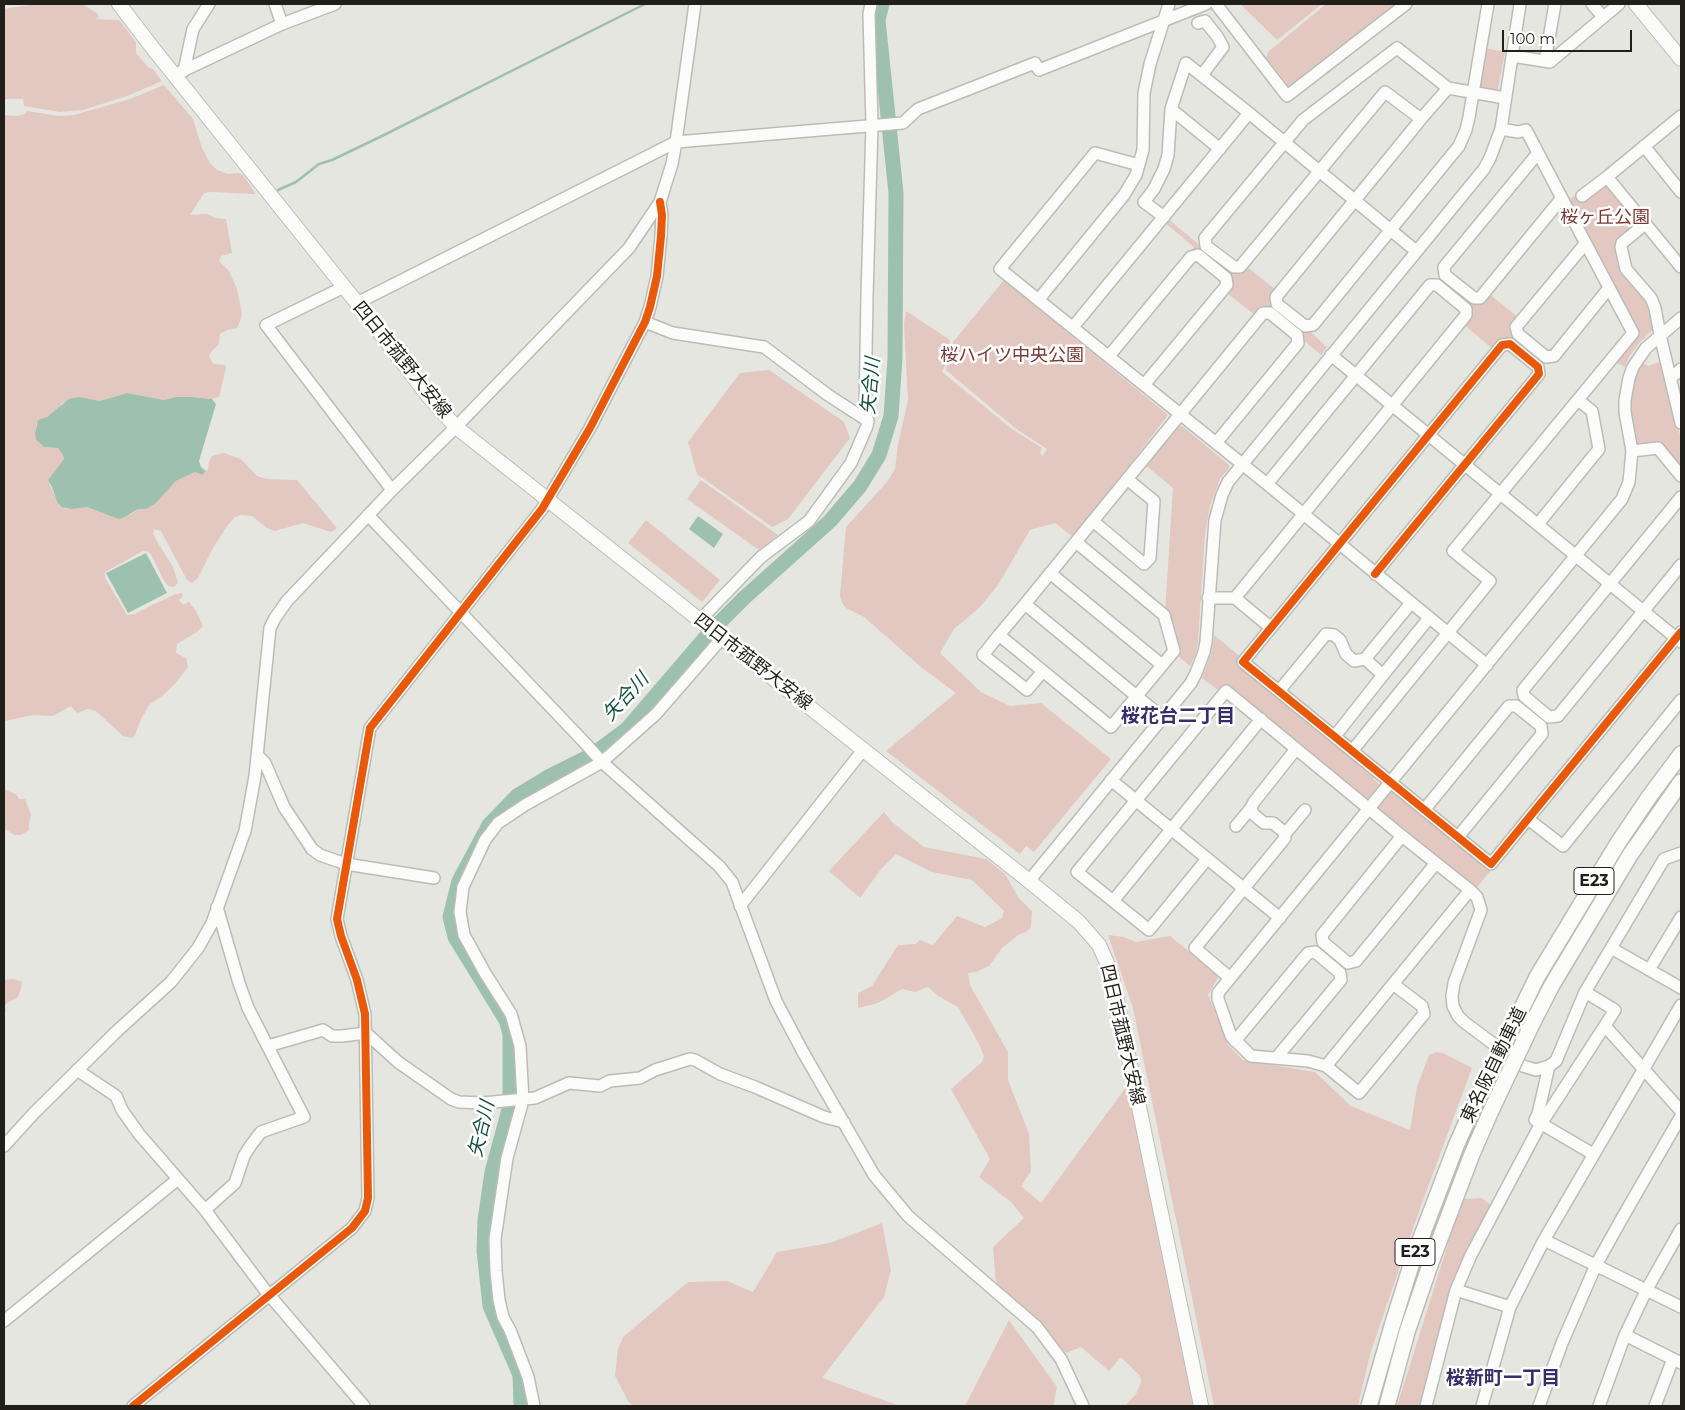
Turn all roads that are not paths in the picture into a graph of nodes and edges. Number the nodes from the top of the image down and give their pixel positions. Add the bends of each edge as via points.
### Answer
1 (119, 4) edge
2 (209, 4) edge
3 (275, 4) edge
4 (335, 4) edge
5 (695, 4) edge
6 (871, 4) edge
7 (1169, 4) edge
8 (1206, 4) edge
9 (1216, 4) edge
10 (1406, 4) edge
11 (1488, 4) edge
12 (1520, 4) edge
13 (1555, 4) edge
14 (1592, 4) edge
15 (1620, 4) edge
16 (1636, 4) edge
17 (1603, 17) junction
18 (1165, 19) junction
19 (1198, 23) dead end
20 (282, 24) junction
21 (1512, 56) junction
22 (1681, 58) edge
23 (1545, 61) junction
24 (179, 73) junction
25 (1202, 75) junction
26 (1448, 88) junction
27 (1473, 91) junction
28 (1505, 98) junction
29 (1171, 108) junction
30 (1249, 113) junction
31 (1681, 116) edge
32 (1421, 119) junction
33 (874, 124) junction
34 (1500, 129) junction
35 (676, 142) junction
36 (1284, 143) junction
37 (1644, 146) junction
38 (1220, 149) junction
39 (1538, 153) junction
40 (1139, 165) junction
41 (1320, 171) junction
42 (1607, 177) junction
43 (1681, 192) edge
44 (1134, 194) dead end
45 (1582, 196) dead end
46 (1561, 199) junction
47 (1355, 200) junction
48 (660, 202) junction
49 (1144, 202) junction
50 (1164, 217) junction
51 (1645, 224) junction
52 (1391, 230) junction
53 (1586, 244) junction
54 (1416, 251) junction
55 (1681, 267) edge
56 (344, 287) junction
57 (1609, 288) junction
58 (1039, 299) junction
59 (357, 303) junction
60 (1681, 318) edge
61 (646, 322) junction
62 (1073, 327) junction
63 (1660, 335) junction
64 (1330, 355) junction
65 (1109, 356) junction
66 (1681, 369) edge
67 (1356, 376) junction
68 (1671, 378) junction
69 (1144, 385) junction
70 (1578, 400) junction
71 (1392, 405) junction
72 (1180, 414) junction
73 (868, 421) junction
74 (1681, 423) edge
75 (456, 427) junction
76 (1428, 435) junction
77 (1216, 443) junction
78 (1632, 451) junction
79 (1242, 464) junction
80 (1464, 465) junction
81 (1681, 476) edge
82 (1127, 479) junction
83 (1267, 484) junction
84 (392, 490) junction
85 (1500, 494) junction
86 (1681, 497) edge
87 (548, 501) junction
88 (1303, 514) junction
89 (368, 515) junction
90 (1093, 521) junction
91 (1538, 524) junction
92 (1076, 542) junction
93 (1339, 545) junction
94 (1576, 556) junction
95 (1681, 565) edge
96 (1050, 573) junction
97 (1375, 574) junction
98 (1610, 584) junction
99 (1208, 598) junction
100 (1235, 598) junction
101 (1410, 603) junction
102 (1025, 604) junction
103 (1643, 611) junction
104 (460, 612) junction
105 (1429, 618) junction
106 (701, 621) junction
107 (1270, 627) junction
108 (1447, 633) junction
109 (999, 635) junction
110 (1680, 637) edge
111 (722, 638) junction
112 (1365, 659) junction
113 (1162, 665) junction
114 (1487, 666) junction
115 (1043, 671) junction
116 (1384, 675) junction
117 (1279, 691) junction
118 (1137, 696) junction
119 (1524, 696) junction
120 (1681, 700) edge
121 (1516, 706) junction
122 (1549, 717) junction
123 (1163, 718) junction
124 (1261, 719) junction
125 (1541, 726) junction
126 (1335, 736) junction
127 (1296, 749) junction
128 (863, 750) junction
129 (1352, 751) junction
130 (1681, 754) edge
131 (258, 755) junction
132 (602, 762) junction
133 (1112, 780) junction
134 (1681, 782) edge
135 (1391, 783) junction
136 (1136, 800) junction
137 (1251, 808) junction
138 (1370, 809) junction
139 (1305, 810) dead end
140 (1424, 810) junction
141 (1528, 819) junction
142 (1236, 826) dead end
143 (1171, 829) junction
144 (1285, 834) junction
145 (1402, 836) junction
146 (1458, 837) junction
147 (1681, 853) edge
148 (1208, 859) junction
149 (1436, 863) junction
150 (346, 864) junction
151 (434, 878) dead end
152 (1029, 881) junction
153 (1244, 888) junction
154 (1470, 890) junction
155 (1112, 901) junction
156 (740, 906) junction
157 (217, 907) junction
158 (1681, 917) edge
159 (1280, 918) junction
160 (1323, 942) junction
161 (1611, 948) junction
162 (1315, 952) junction
163 (1348, 963) junction
164 (1649, 970) junction
165 (1340, 973) junction
166 (1230, 978) junction
167 (1394, 984) junction
168 (1681, 988) edge
169 (1585, 992) junction
170 (1681, 1005) edge
171 (1605, 1026) junction
172 (366, 1033) junction
173 (1235, 1041) junction
174 (268, 1046) junction
175 (1277, 1057) junction
176 (1326, 1066) junction
177 (1549, 1066) junction
178 (1644, 1069) junction
179 (78, 1070) junction
180 (521, 1100) junction
181 (1681, 1111) edge
182 (1681, 1116) edge
183 (844, 1122) junction
184 (1541, 1123) junction
185 (4, 1146) edge
186 (1593, 1154) junction
187 (178, 1179) junction
188 (205, 1210) junction
189 (1681, 1229) edge
190 (1544, 1240) junction
191 (1596, 1265) junction
192 (1456, 1290) junction
193 (1647, 1290) junction
194 (269, 1294) junction
195 (1681, 1306) edge
196 (1510, 1307) junction
197 (4, 1321) edge
198 (1625, 1335) junction
199 (1677, 1361) edge
200 (133, 1406) edge
201 (364, 1406) edge
202 (534, 1406) edge
203 (1083, 1406) edge
204 (1201, 1406) edge
205 (1369, 1406) edge
206 (1387, 1406) edge
207 (1426, 1406) edge
208 (1482, 1406) edge
209 (1540, 1406) edge
210 (1599, 1406) edge
211 (1656, 1406) edge

1 - 24 main road, 四日市菰野大安線
2 - 24 street via 193,29
3 - 20 street
4 - 20 street
5 - 35 street
6 - 33 street via 869,33
7 - 18 street
8 - 18 street
9 - 10 street via 1287,96
11 - 27 street
12 - 21 street
13 - 23 street
14 - 17 street
15 - 17 street
16 - 22 main road
17 - 23 street via 1550,62
18 - 33 street via 1039,70 1035,63 918,109 903,123
18 - 40 street via 1144,93
19 - 25 street via 1205,21 1223,46
20 - 24 street
21 - 23 street
21 - 28 street
24 - 56 main road, 四日市菰野大安線
25 - 29 street via 1186,63
25 - 30 street
26 - 27 street
26 - 32 street
26 - 36 street via 1397,48 1303,120
27 - 28 street
27 - 52 street via 1466,130 1458,146
28 - 34 street
29 - 38 street
29 - 49 street via 1164,169
30 - 36 street
30 - 38 street
31 - 37 street
32 - 41 street via 1386,92
32 - 47 street
33 - 35 street
33 - 73 street via 868,244 865,412
34 - 39 street via 1526,130
34 - 54 street via 1484,168
35 - 48 street
35 - 59 street
36 - 41 street
36 - 41 street via 1205,238 1206,246 1234,268 1240,267
37 - 42 street
37 - 43 street
38 - 50 street
39 - 46 street
39 - 46 street via 1444,267 1445,275 1474,298 1480,298
40 - 58 street via 1129,189
40 - 58 street via 1095,153 1000,269
41 - 47 street
42 - 45 street
42 - 51 street
44 - 49 street
46 - 53 street
47 - 52 street
47 - 52 street via 1276,297 1277,304 1305,326 1313,325
48 - 61 street via 662,215 657,276
48 - 75 street via 629,248
49 - 50 street
50 - 62 street
51 - 55 street
51 - 63 street via 1621,247 1626,269 1651,298
52 - 54 street
53 - 57 street
53 - 57 street via 1516,328 1518,334 1546,357 1554,356
54 - 64 street
56 - 59 main road, 四日市菰野大安線
56 - 84 street via 266,324
57 - 70 street via 1633,333
58 - 62 street
59 - 75 main road, 四日市菰野大安線
60 - 63 street
61 - 73 street via 673,333 764,348
61 - 87 street
62 - 65 street
63 - 68 street
63 - 78 street via 1639,357 1629,378 1625,412
64 - 67 street
64 - 79 street
65 - 69 street
65 - 69 street via 1191,257 1198,256 1226,278 1227,285
66 - 68 street
67 - 71 street
67 - 71 street via 1430,285 1437,285 1466,309 1466,315
67 - 83 street
68 - 74 street
69 - 72 street
70 - 85 street
70 - 91 street via 1592,411 1599,448
71 - 76 street
71 - 88 street
72 - 77 street
72 - 77 street via 1263,312 1270,313 1297,335 1298,343
72 - 82 street
73 - 106 street via 851,463 809,521 761,557
75 - 84 street
75 - 87 main road, 四日市菰野大安線
76 - 80 street
76 - 80 street via 1502,345 1510,344 1538,367 1539,374
76 - 93 street
77 - 79 street
78 - 81 street via 1658,448
78 - 94 street via 1629,482 1622,499
79 - 83 street
79 - 99 street via 1228,482 1218,507
80 - 85 street
80 - 97 street
82 - 90 street
82 - 90 street via 1154,501 1150,558 1144,564
83 - 88 street
84 - 89 street
85 - 91 street
85 - 108 street via 1453,551 1490,581
86 - 98 street
87 - 104 street
87 - 106 main road, 四日市菰野大安線
88 - 93 street
88 - 100 street
89 - 104 street
89 - 131 street via 287,600 270,628
90 - 92 street
91 - 94 street
92 - 96 street
92 - 113 street via 1164,615 1174,651
93 - 97 street
93 - 107 street
94 - 98 street
94 - 114 street
95 - 103 street
96 - 102 street
96 - 113 street
97 - 101 street
98 - 103 street
98 - 119 street via 1523,690
99 - 100 street
99 - 123 street via 1206,642 1196,674
100 - 107 street
101 - 105 street
101 - 112 street
102 - 109 street
102 - 118 street
103 - 110 street
103 - 122 street via 1558,716
104 - 132 street
104 - 150 street via 370,728
105 - 108 street
105 - 116 street
106 - 111 main road, 四日市菰野大安線
107 - 117 street via 1243,662
108 - 114 street
108 - 129 street
109 - 115 street
109 - 115 street via 983,654 1027,690
110 - 141 street
111 - 128 main road, 四日市菰野大安線
111 - 132 street via 656,714
112 - 116 street
112 - 117 street via 1354,661 1346,654 1340,640 1326,634
113 - 118 street
114 - 135 street
115 - 118 street via 1111,727
116 - 126 street
117 - 126 street
118 - 123 street
119 - 121 street
119 - 122 street
120 - 141 street via 1563,846
121 - 125 street
121 - 140 street via 1509,706
122 - 125 street
123 - 133 street
124 - 127 street
124 - 136 street via 1226,691
124 - 143 street
125 - 146 street via 1542,734
126 - 129 street
127 - 137 street
127 - 138 street
128 - 152 main road, 四日市菰野大安線
128 - 156 street
129 - 135 street
130 - 205 highway, 東名阪自動車道 / E23, bridge via 1618,843 1538,977 1475,1103 1413,1259
131 - 150 street via 265,763 284,807 312,849
131 - 157 street via 245,831
132 - 156 street via 718,866 732,882
132 - 180 street via 498,823 485,840 464,887 460,912 464,935 511,1014 520,1046
133 - 136 street
133 - 152 street
134 - 206 highway, 東名阪自動車道 / E23, bridge via 1630,855 1530,1026 1455,1196 1407,1332
135 - 138 street
135 - 140 street
136 - 143 street
136 - 155 street via 1077,872
137 - 142 street
137 - 144 street via 1264,823 1274,822
138 - 145 street
138 - 159 street
139 - 144 street
140 - 146 street
141 - 146 street via 1491,864
143 - 148 street
143 - 155 street
144 - 153 street
145 - 149 street
145 - 160 street via 1322,935
147 - 161 street via 1664,859
148 - 153 street
148 - 155 street via 1149,930
149 - 154 street
149 - 163 street via 1356,962
150 - 151 street
150 - 172 street via 337,919 357,980
152 - 204 main road, 四日市菰野大安線 via 1079,922 1099,945 1111,972
153 - 159 street
153 - 166 street via 1195,948
154 - 167 street
154 - 177 street via 1481,910 1454,983 1455,1011 1464,1022 1523,1066 1536,1070
156 - 183 street via 776,1001
157 - 174 street via 248,1008
157 - 179 street via 198,948 171,982
158 - 164 street
159 - 166 street
160 - 162 street
160 - 163 street
161 - 164 street
161 - 169 street
162 - 165 street
162 - 173 street via 1308,953
163 - 165 street
164 - 168 street
165 - 175 street via 1341,980
166 - 173 street via 1218,993 1218,999 1230,1036
167 - 176 street
167 - 176 street via 1422,1006 1424,1014 1359,1093
169 - 171 street via 1615,1010
169 - 177 street via 1559,1056
170 - 178 street
171 - 178 street
171 - 184 street
172 - 174 street via 332,1036 324,1030
172 - 180 street via 398,1062 451,1099 483,1103
172 - 194 street via 368,1198 365,1211 352,1228
173 - 175 street via 1251,1056
174 - 188 street via 304,1116 261,1132 244,1156 235,1183
175 - 176 street
177 - 184 street via 1535,1120
178 - 181 street
178 - 186 street
179 - 185 street
179 - 187 street via 116,1096 139,1134
180 - 183 street via 535,1098 569,1083 600,1086 640,1078 655,1070 696,1060 720,1074 824,1117
180 - 202 street via 507,1158 495,1239 496,1270 503,1316 528,1377
182 - 191 street
183 - 203 street via 874,1175 908,1216 1036,1327 1061,1359
184 - 186 street
184 - 192 street
186 - 190 street
187 - 188 street
187 - 197 street
188 - 194 street
189 - 193 street
190 - 191 street
190 - 196 street
191 - 193 street
191 - 209 street via 1562,1343
192 - 196 street
192 - 207 street
193 - 195 street
193 - 198 street
194 - 200 street
194 - 201 street
196 - 208 street
198 - 199 street
198 - 210 street
199 - 211 street

